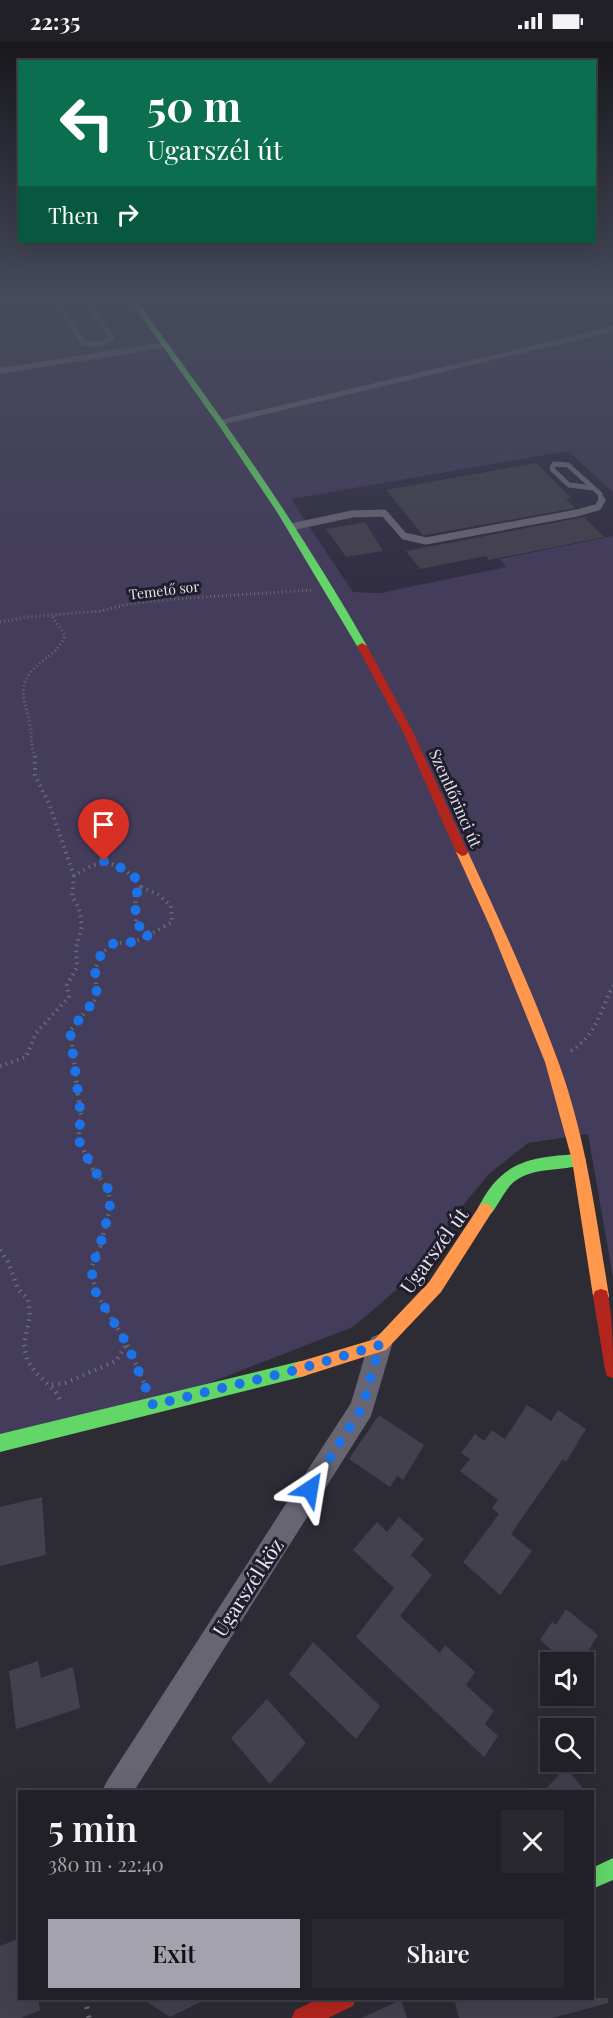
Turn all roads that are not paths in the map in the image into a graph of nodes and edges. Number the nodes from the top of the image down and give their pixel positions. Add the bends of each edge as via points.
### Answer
1 (199, 391) edge
2 (351, 391) edge
3 (222, 422) junction
4 (593, 488) junction
5 (291, 527) junction
6 (579, 1160) junction
7 (380, 1345) junction
8 (613, 1370) edge
9 (0, 1443) edge
10 (118, 1790) edge
11 (613, 1869) edge
12 (594, 1878) edge
13 (341, 2000) edge
14 (303, 2018) edge

1 - 3 main road, Szentlőrinci út
2 - 3 lane
3 - 5 main road, Szentlőrinci út
4 - 4 lane via 568,465 552,467 569,485
4 - 5 lane via 602,500 598,507 426,542 404,536 384,513 352,514
5 - 6 main road, Szentlőrinci út via 331,589 408,732 552,1062
6 - 7 main road, Ugarszél út via 541,1162 516,1171 502,1183 435,1287
6 - 8 main road, Szentlőrinci út
7 - 9 main road, Ugarszél út via 296,1370
7 - 10 street, Ugarszél köz via 362,1408
11 - 12 main road
13 - 14 main road

